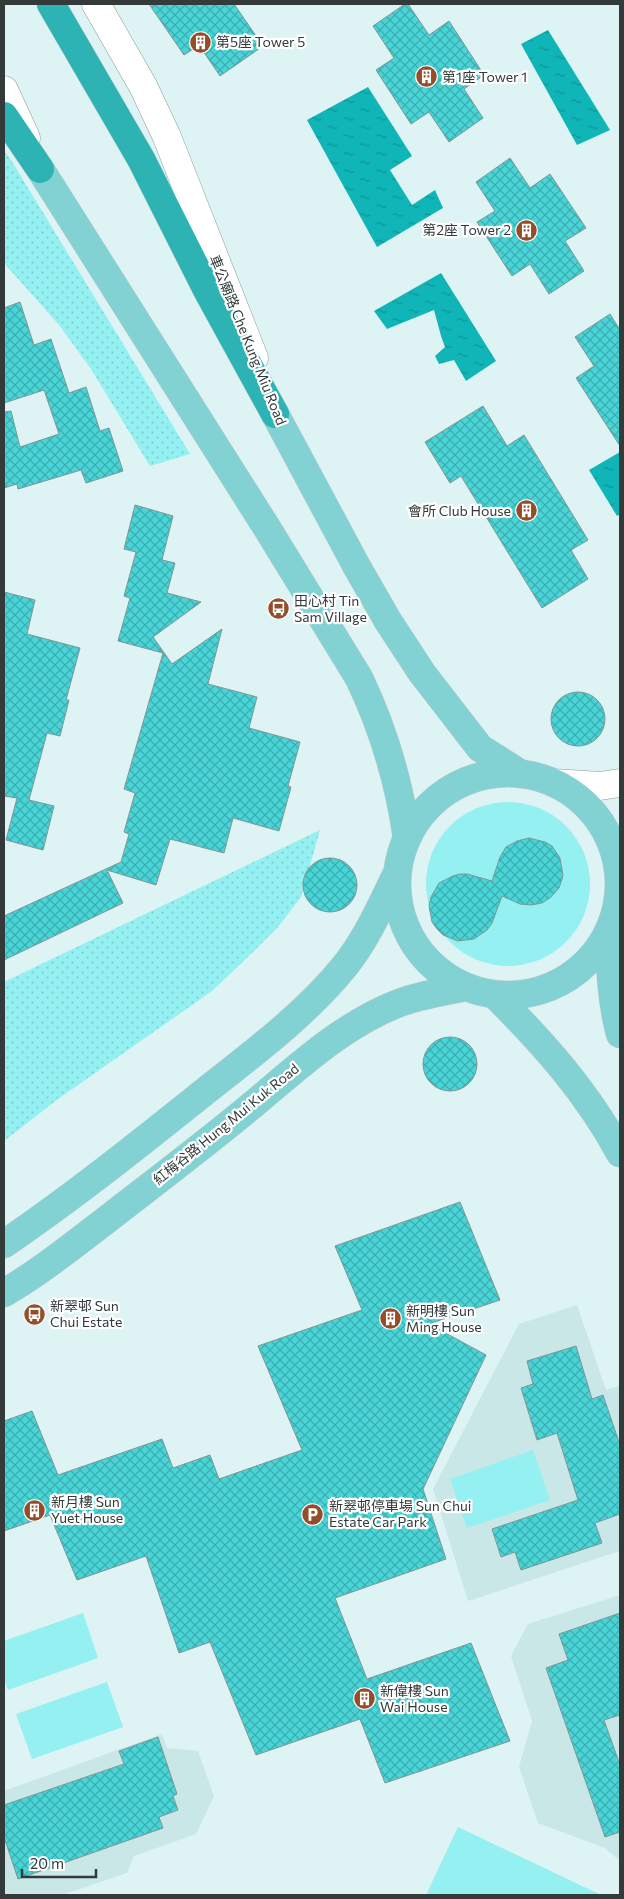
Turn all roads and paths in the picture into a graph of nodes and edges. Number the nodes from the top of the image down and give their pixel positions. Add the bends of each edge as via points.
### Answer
1 (51, 4) edge
2 (96, 4) edge
3 (4, 90) edge
4 (4, 116) edge
5 (40, 169) junction
6 (275, 414) junction
7 (520, 774) junction
8 (554, 783) junction
9 (620, 783) edge
10 (407, 838) junction
11 (398, 872) junction
12 (619, 898) edge
13 (609, 930) junction
14 (465, 987) junction
15 (495, 995) junction
16 (620, 1034) edge
17 (620, 1153) edge
18 (4, 1244) edge
19 (4, 1293) edge

1 - 6 highway via 141,159 207,290
2 - 6 main road, 車公廟路 Che Kung Miu Road via 143,86 167,137
3 - 5 main road, 車公廟路 Che Kung Miu Road
4 - 5 highway
5 - 10 main road, 車公廟路 Che Kung Miu Road via 359,678 388,748 401,797
6 - 7 main road, 車公廟路 Che Kung Miu Road via 357,567 422,673 480,748
7 - 8 main road, 車公廟路 Che Kung Miu Road
7 - 10 main road, 車公廟路 Che Kung Miu Road via 486,775 453,787 426,809
8 - 9 main road via 600,786
8 - 12 main road, 車公廟路 Che Kung Miu Road via 583,802 604,829 616,862
10 - 11 main road, 車公廟路 Che Kung Miu Road
11 - 14 main road, 車公廟路 Che Kung Miu Road via 399,906 412,939 433,966
11 - 18 main road via 345,966 300,1013 58,1207
12 - 13 main road, 車公廟路 Che Kung Miu Road
13 - 15 main road, 車公廟路 Che Kung Miu Road via 589,959 562,981 530,993
13 - 16 main road, 車公廟路 Che Kung Miu Road via 610,978
14 - 15 main road, 車公廟路 Che Kung Miu Road
14 - 19 main road, 紅梅谷路 Hung Mui Kuk Road via 399,1002 342,1033 126,1205
15 - 17 main road via 549,1050 573,1080

